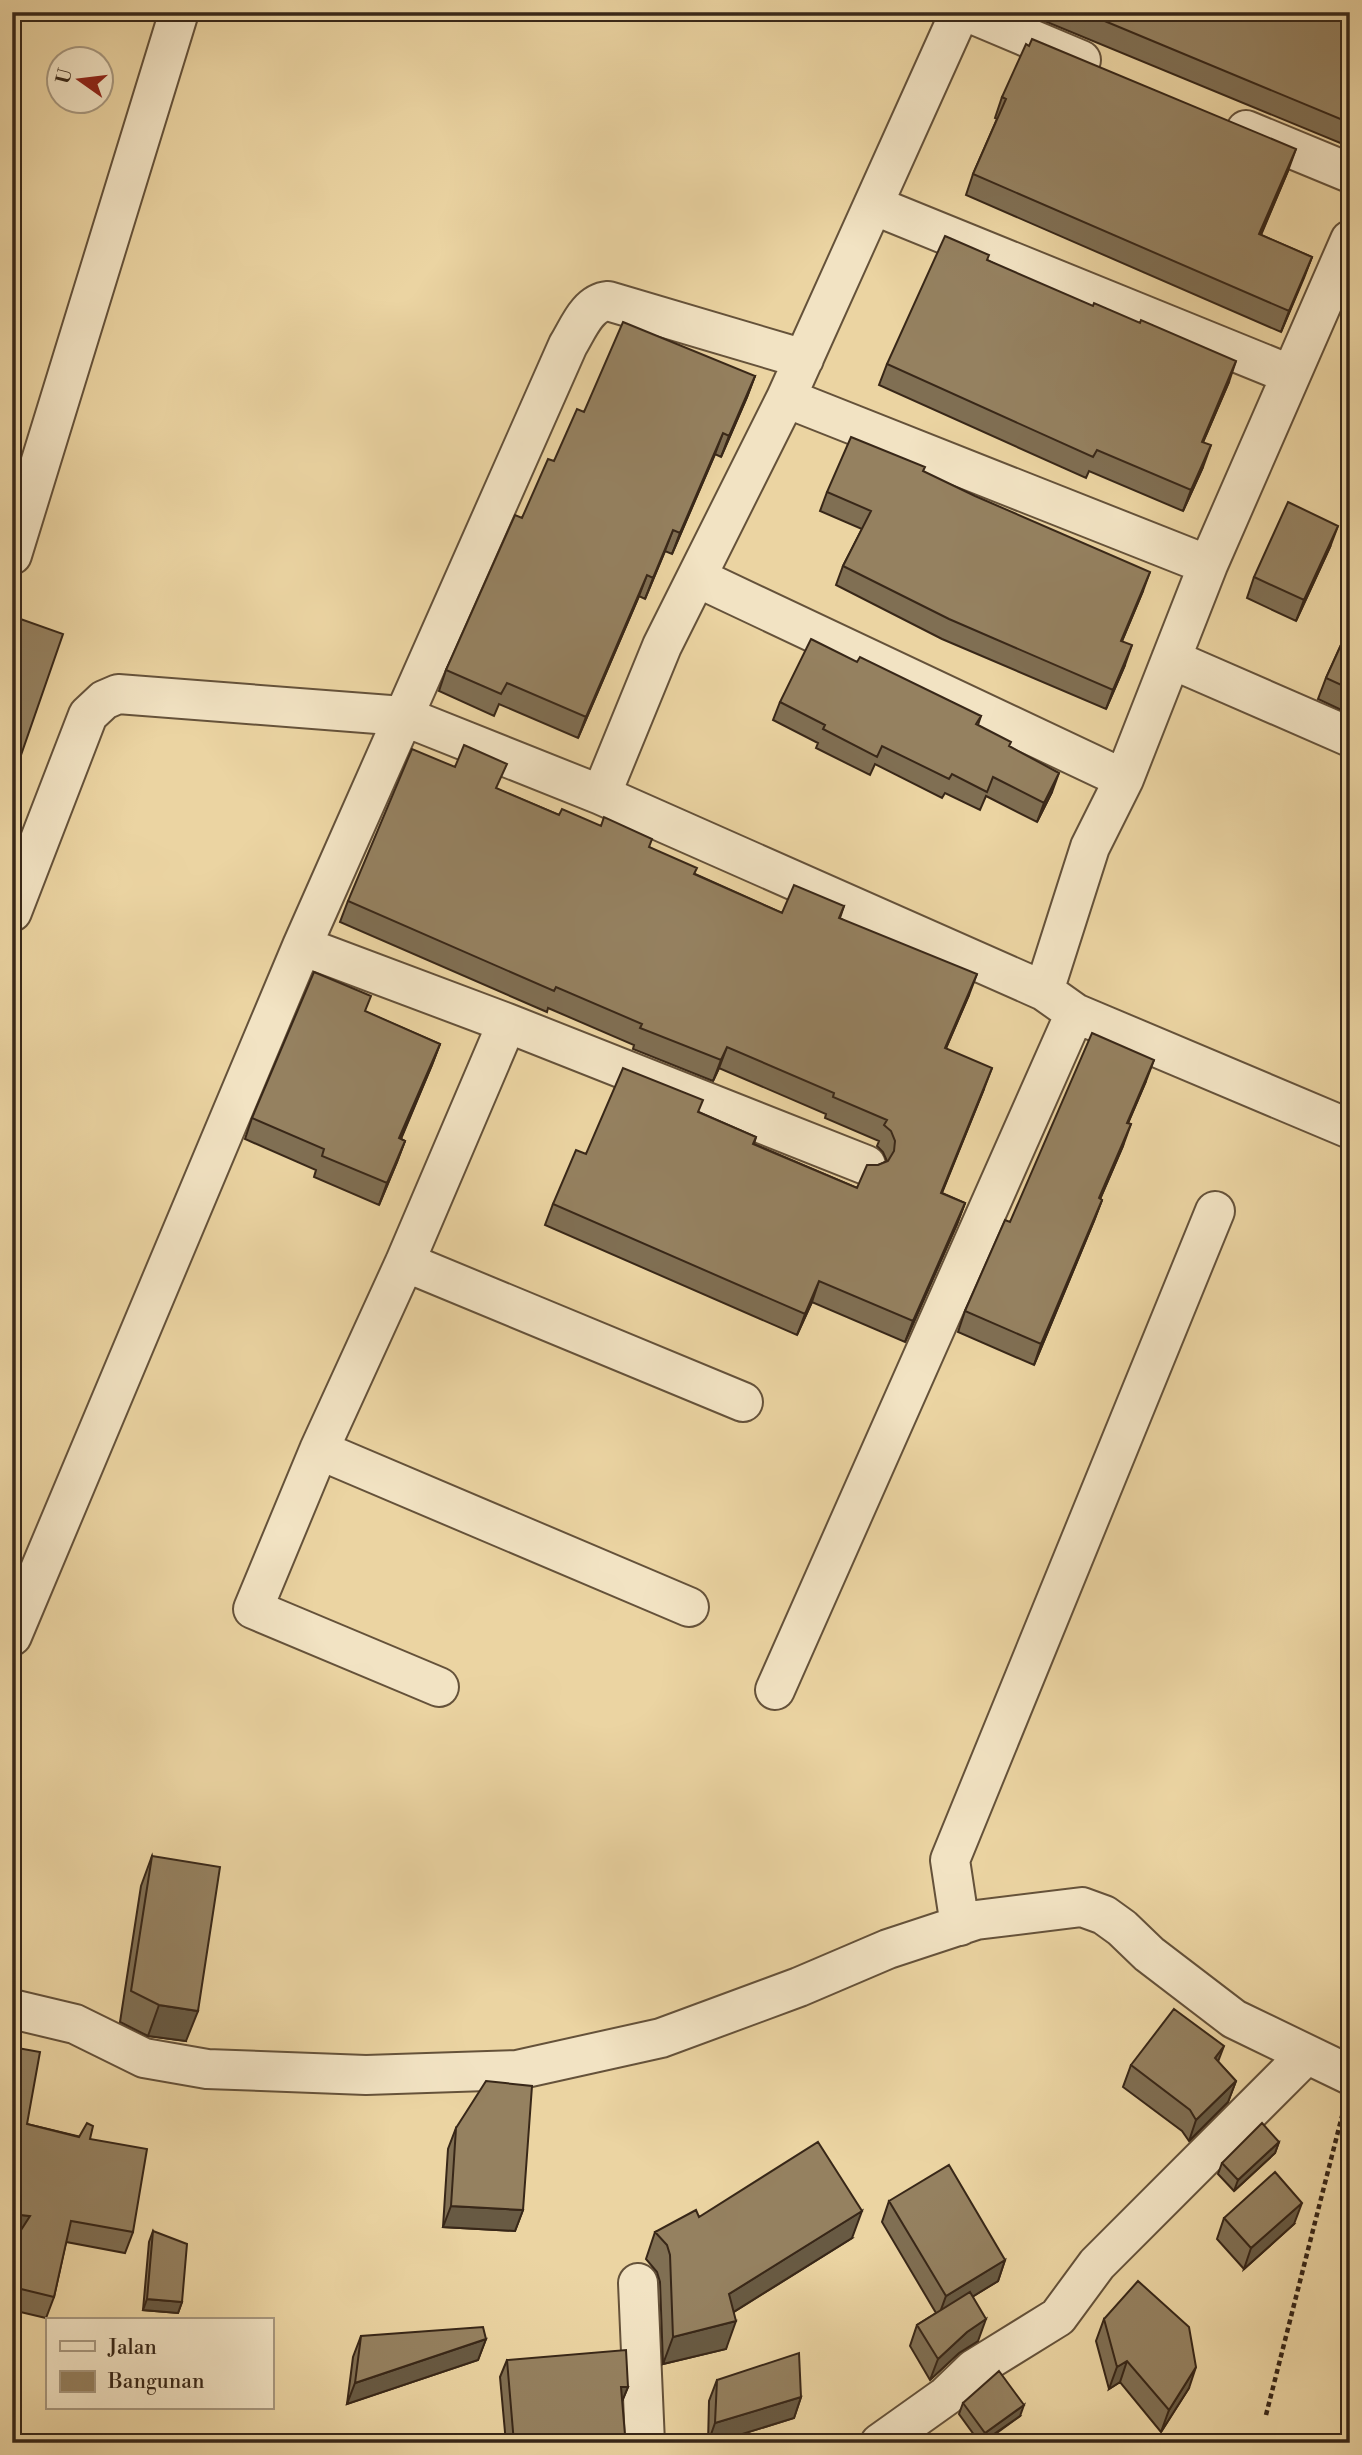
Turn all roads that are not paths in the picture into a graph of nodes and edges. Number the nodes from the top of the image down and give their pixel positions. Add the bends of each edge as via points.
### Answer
1 (179, 12) edge
2 (960, 12) edge
3 (967, 12) edge
4 (1107, 71) edge
5 (1209, 114) edge
6 (1350, 173) edge
7 (873, 205) junction
8 (1350, 240) edge
9 (804, 359) junction
10 (1289, 374) junction
11 (786, 398) junction
12 (12, 555) edge
13 (1208, 565) junction
14 (698, 578) junction
15 (1171, 659) junction
16 (403, 716) junction
17 (1350, 737) edge
18 (1124, 779) junction
19 (601, 795) junction
20 (12, 912) edge
21 (302, 946) junction
22 (1044, 991) junction
23 (1075, 1013) junction
24 (507, 1023) junction
25 (1350, 1129) edge
26 (866, 1166) edge
27 (1215, 1211) dead end
28 (405, 1262) junction
29 (743, 1402) dead end
30 (319, 1450) junction
31 (689, 1606) dead end
32 (12, 1636) edge
33 (439, 1687) dead end
34 (775, 1690) dead end
35 (960, 1926) junction
36 (12, 2009) edge
37 (1306, 2055) junction
38 (1350, 2075) edge
39 (638, 2283) dead end
40 (645, 2443) edge
41 (880, 2443) edge

1 - 12 street
2 - 7 street
3 - 4 street
5 - 6 street
7 - 9 street
7 - 10 street
8 - 10 street
9 - 11 street
9 - 16 street via 608,300 594,305 568,345
10 - 13 street
11 - 13 street
11 - 14 street
13 - 15 street
14 - 18 street
14 - 19 street via 662,646
15 - 17 street
15 - 18 street
16 - 19 street
16 - 20 street via 118,694 104,700 88,715
16 - 21 street
18 - 22 street via 1090,847
19 - 22 street
21 - 24 street
21 - 32 street
22 - 23 street
23 - 25 street
23 - 34 street
24 - 26 street
24 - 28 street
27 - 35 street via 950,1860
28 - 29 street
28 - 30 street
30 - 31 street
30 - 33 street via 253,1609
35 - 36 street via 888,1949 661,2038 517,2070 366,2075 207,2069 144,2058 75,2024
35 - 37 street via 1082,1907 1104,1915 1234,2019
37 - 38 street
37 - 41 street via 1097,2264 1058,2316 974,2369 946,2396
39 - 40 street

